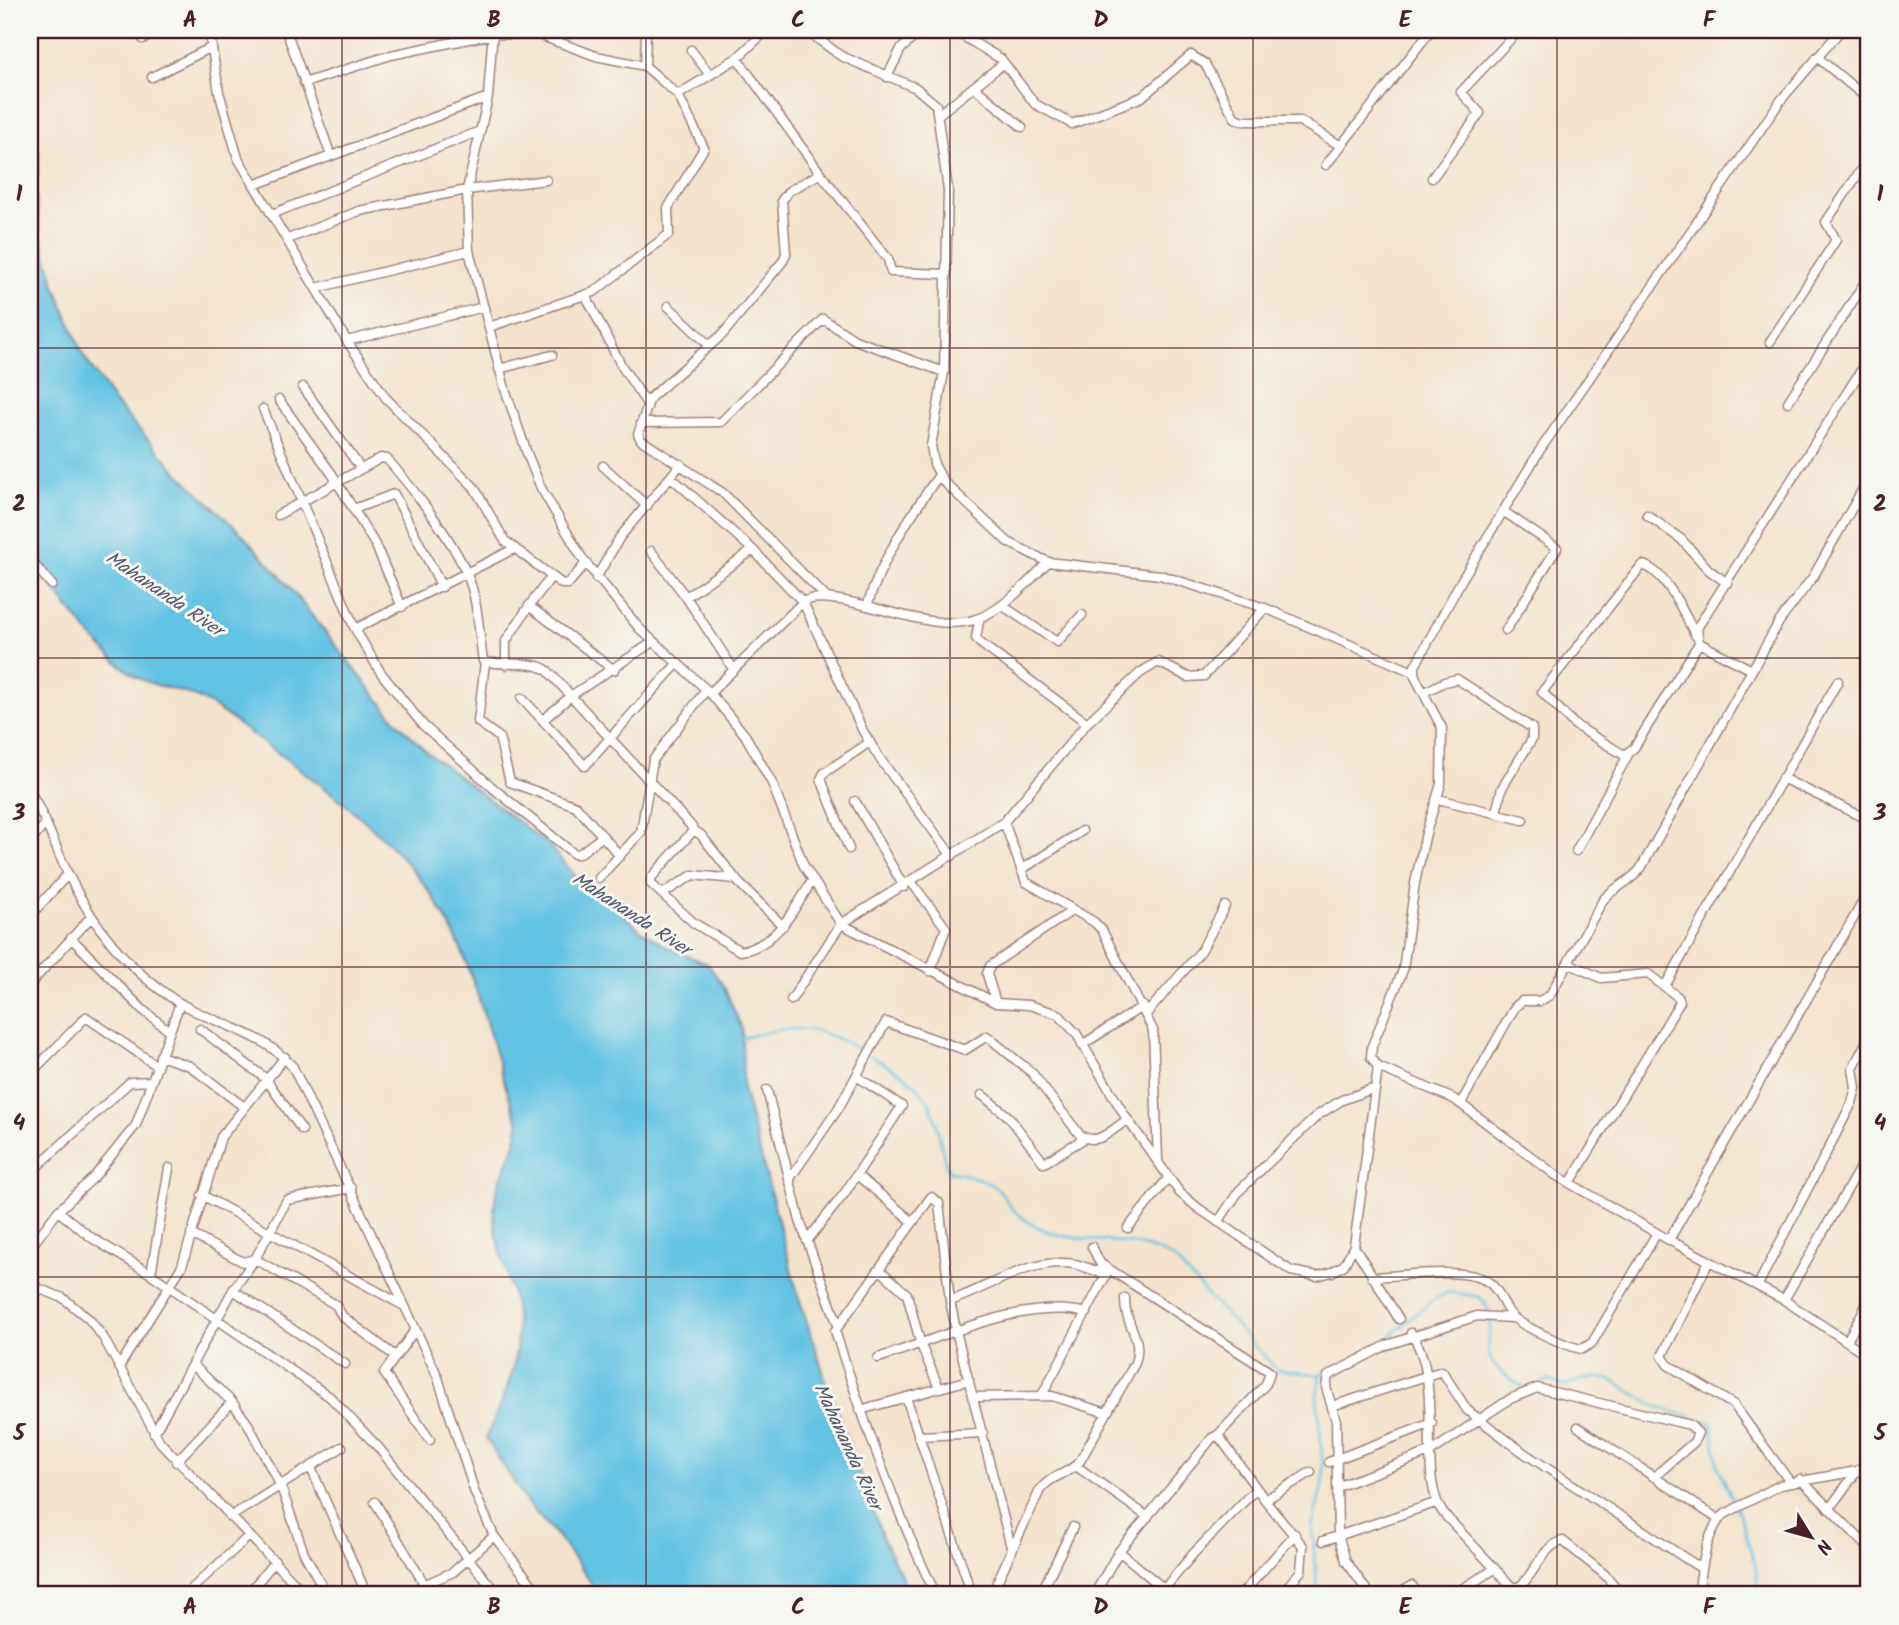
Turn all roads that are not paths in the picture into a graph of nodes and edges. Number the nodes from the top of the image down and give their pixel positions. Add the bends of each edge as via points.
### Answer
1 (164, 30) edge
2 (209, 30) edge
3 (286, 30) edge
4 (646, 30) edge
5 (767, 30) edge
6 (807, 30) edge
7 (922, 30) edge
8 (953, 30) edge
9 (972, 30) edge
10 (1431, 30) edge
11 (1519, 30) edge
12 (1841, 30) edge
13 (493, 32) edge
14 (965, 37) junction
15 (144, 39) dead end
16 (212, 47) junction
17 (691, 50) dead end
18 (1817, 57) junction
19 (737, 58) junction
20 (1004, 63) junction
21 (645, 66) junction
22 (710, 75) junction
23 (152, 77) dead end
24 (887, 77) junction
25 (304, 83) junction
26 (974, 87) junction
27 (678, 95) junction
28 (488, 97) junction
29 (1869, 100) edge
30 (939, 114) junction
31 (1022, 128) dead end
32 (480, 131) junction
33 (1341, 146) junction
34 (331, 156) junction
35 (1869, 158) edge
36 (1326, 165) dead end
37 (821, 173) junction
38 (1432, 178) dead end
39 (546, 180) dead end
40 (254, 185) junction
41 (467, 190) junction
42 (272, 215) junction
43 (288, 239) junction
44 (469, 251) junction
45 (946, 274) junction
46 (1869, 276) edge
47 (316, 288) junction
48 (586, 296) junction
49 (668, 306) dead end
50 (484, 307) junction
51 (489, 327) junction
52 (347, 341) junction
53 (1770, 341) dead end
54 (710, 346) junction
55 (552, 355) dead end
56 (1869, 358) edge
57 (499, 369) junction
58 (943, 372) junction
59 (303, 387) dead end
60 (279, 400) dead end
61 (1788, 402) dead end
62 (647, 404) junction
63 (263, 409) dead end
64 (641, 423) junction
65 (681, 464) junction
66 (603, 466) dead end
67 (361, 469) junction
68 (939, 475) junction
69 (671, 477) junction
70 (1869, 478) edge
71 (336, 481) junction
72 (303, 500) junction
73 (647, 506) junction
74 (354, 509) junction
75 (1503, 511) junction
76 (278, 515) dead end
77 (1647, 515) dead end
78 (514, 549) junction
79 (753, 550) junction
80 (651, 551) dead end
81 (30, 560) edge
82 (1048, 562) junction
83 (585, 563) junction
84 (467, 573) junction
85 (551, 577) junction
86 (596, 578) junction
87 (1727, 583) junction
88 (52, 585) dead end
89 (442, 587) junction
90 (686, 597) junction
91 (828, 599) junction
92 (803, 602) junction
93 (529, 606) junction
94 (867, 606) junction
95 (1003, 606) junction
96 (402, 607) junction
97 (1265, 608) junction
98 (1082, 615) dead end
99 (979, 621) junction
100 (355, 629) junction
101 (1506, 630) dead end
102 (1698, 640) junction
103 (653, 642) junction
104 (485, 662) junction
105 (506, 665) junction
106 (676, 665) junction
107 (614, 670) junction
108 (734, 670) junction
109 (1752, 670) junction
110 (1413, 672) junction
111 (1838, 681) dead end
112 (708, 692) junction
113 (1425, 692) junction
114 (572, 695) junction
115 (522, 698) dead end
116 (543, 720) junction
117 (1087, 723) junction
118 (610, 740) junction
119 (870, 743) junction
120 (1629, 753) junction
121 (1782, 778) junction
122 (649, 779) junction
123 (30, 792) edge
124 (1438, 799) junction
125 (855, 801) dead end
126 (1496, 813) junction
127 (1523, 820) dead end
128 (1869, 820) edge
129 (1004, 822) junction
130 (46, 823) junction
131 (692, 830) junction
132 (1082, 831) dead end
133 (603, 836) junction
134 (30, 842) edge
135 (849, 849) dead end
136 (1576, 852) dead end
137 (620, 856) junction
138 (952, 856) junction
139 (1021, 870) junction
140 (68, 874) junction
141 (599, 878) dead end
142 (735, 879) junction
143 (812, 881) junction
144 (908, 885) junction
145 (1869, 891) edge
146 (662, 894) junction
147 (1225, 906) dead end
148 (1073, 910) junction
149 (30, 916) edge
150 (91, 916) junction
151 (841, 924) junction
152 (783, 926) junction
153 (71, 938) junction
154 (1568, 962) junction
155 (930, 971) junction
156 (30, 984) edge
157 (1665, 986) junction
158 (790, 1000) dead end
159 (180, 1003) junction
160 (996, 1003) junction
161 (1145, 1009) junction
162 (200, 1029) dead end
163 (168, 1030) junction
164 (1869, 1037) edge
165 (1082, 1045) junction
166 (160, 1056) junction
167 (285, 1057) junction
168 (157, 1066) junction
169 (1378, 1067) junction
170 (31, 1070) edge
171 (856, 1076) junction
172 (265, 1077) junction
173 (152, 1081) junction
174 (1375, 1088) junction
175 (766, 1090) dead end
176 (982, 1095) dead end
177 (1461, 1103) junction
178 (244, 1107) junction
179 (1127, 1119) junction
180 (302, 1130) dead end
181 (1086, 1138) junction
182 (1869, 1152) edge
183 (1158, 1160) junction
184 (169, 1168) dead end
185 (30, 1172) edge
186 (857, 1175) junction
187 (1169, 1177) junction
188 (789, 1180) junction
189 (1570, 1183) junction
190 (351, 1188) junction
191 (202, 1195) junction
192 (58, 1211) junction
193 (913, 1222) junction
194 (1218, 1222) junction
195 (1128, 1228) dead end
196 (270, 1232) junction
197 (1657, 1233) junction
198 (191, 1234) junction
199 (1669, 1240) junction
200 (807, 1241) junction
201 (1354, 1246) junction
202 (1092, 1247) dead end
203 (30, 1248) edge
204 (255, 1259) junction
205 (1709, 1261) junction
206 (1101, 1264) junction
207 (880, 1270) junction
208 (151, 1274) junction
209 (1106, 1275) junction
210 (1372, 1277) junction
211 (30, 1285) edge
212 (1758, 1285) junction
213 (167, 1287) junction
214 (233, 1290) junction
215 (1125, 1298) dead end
216 (1784, 1300) junction
217 (1869, 1300) edge
218 (950, 1301) junction
219 (404, 1306) junction
220 (1087, 1313) junction
221 (1513, 1318) junction
222 (1399, 1320) dead end
223 (218, 1321) junction
224 (838, 1325) junction
225 (415, 1330) junction
226 (957, 1333) junction
227 (1412, 1335) junction
228 (1847, 1341) junction
229 (921, 1345) junction
230 (395, 1356) junction
231 (1869, 1356) edge
232 (878, 1358) dead end
233 (345, 1364) dead end
234 (193, 1365) junction
235 (119, 1367) junction
236 (1425, 1376) junction
237 (969, 1380) junction
238 (939, 1388) junction
239 (1042, 1395) junction
240 (906, 1397) junction
241 (974, 1397) junction
242 (232, 1402) junction
243 (1332, 1406) junction
244 (860, 1410) junction
245 (1107, 1413) junction
246 (1479, 1419) junction
247 (1432, 1423) junction
248 (1578, 1427) dead end
249 (154, 1433) junction
250 (983, 1433) junction
251 (1218, 1435) junction
252 (918, 1436) junction
253 (430, 1440) dead end
254 (342, 1447) dead end
255 (1432, 1451) junction
256 (1333, 1460) junction
257 (176, 1462) junction
258 (1869, 1463) edge
259 (1076, 1466) junction
260 (311, 1468) junction
261 (1857, 1471) junction
262 (1311, 1472) dead end
263 (1654, 1477) junction
264 (1800, 1479) junction
265 (1790, 1482) junction
266 (281, 1487) junction
267 (1337, 1487) junction
268 (1256, 1489) junction
269 (1265, 1500) junction
270 (375, 1502) dead end
271 (1435, 1503) junction
272 (1829, 1510) junction
273 (1722, 1516) junction
274 (230, 1517) junction
275 (1147, 1517) junction
276 (1073, 1527) dead end
277 (1295, 1534) junction
278 (1338, 1535) junction
279 (249, 1536) junction
280 (494, 1536) junction
281 (1323, 1541) dead end
282 (1869, 1548) edge
283 (1012, 1551) junction
284 (1119, 1551) junction
285 (466, 1559) junction
286 (275, 1561) junction
287 (1702, 1569) junction
288 (1493, 1570) junction
289 (1527, 1581) junction
290 (424, 1586) junction
291 (1161, 1592) edge
292 (185, 1595) edge
293 (247, 1595) edge
294 (306, 1595) edge
295 (327, 1595) edge
296 (367, 1595) edge
297 (401, 1595) edge
298 (431, 1595) edge
299 (498, 1595) edge
300 (540, 1595) edge
301 (936, 1595) edge
302 (972, 1595) edge
303 (991, 1595) edge
304 (1040, 1595) edge
305 (1094, 1595) edge
306 (1241, 1595) edge
307 (1280, 1595) edge
308 (1370, 1595) edge
309 (1396, 1595) edge
310 (1420, 1595) edge
311 (1452, 1595) edge
312 (1521, 1595) edge
313 (1623, 1595) edge
314 (1698, 1595) edge

1 - 15 street
2 - 16 street
3 - 25 street
4 - 21 street
5 - 19 street
6 - 24 street via 848,60
7 - 24 street via 904,45
8 - 14 street
9 - 14 street
10 - 33 street
11 - 38 street via 1461,92 1480,113
12 - 18 street
13 - 21 street via 539,35 596,56
13 - 25 street via 391,55
13 - 28 street
14 - 20 street
16 - 23 street
16 - 40 street via 235,151
17 - 22 street
18 - 29 street
18 - 75 street via 1765,123
19 - 22 street
19 - 37 street
20 - 26 street
20 - 33 street via 1035,104 1075,125 1142,97 1191,55 1207,66 1235,118 1300,121
21 - 27 street
22 - 27 street
24 - 30 street via 929,95
25 - 34 street
26 - 30 street
26 - 31 street
27 - 48 street via 704,148 668,206 669,234
28 - 32 street
28 - 34 street
30 - 45 street via 947,190
32 - 41 street
32 - 42 street
33 - 36 street
34 - 40 street
35 - 53 street via 1827,220 1836,240
37 - 45 street via 888,259 891,272
37 - 54 street via 784,197 785,258
39 - 41 street
40 - 42 street
41 - 43 street via 359,211
41 - 44 street
42 - 43 street
43 - 47 street
44 - 47 street
44 - 50 street
45 - 58 street
46 - 61 street
47 - 52 street
48 - 51 street
48 - 62 street
49 - 54 street
50 - 51 street
50 - 52 street
51 - 57 street
52 - 78 street via 386,398 463,472 499,533
54 - 62 street
55 - 57 street
56 - 87 street
57 - 83 street via 541,488
58 - 64 street via 855,340 822,319 721,422
58 - 68 street via 931,446
59 - 67 street
60 - 71 street
62 - 64 street
63 - 72 street
64 - 65 street via 641,440
65 - 69 street
65 - 91 street via 723,493
66 - 73 street
67 - 71 street
67 - 84 street via 387,459 425,505
68 - 82 street via 1008,542
68 - 94 street via 909,517
69 - 73 street
69 - 79 street
70 - 109 street via 1813,577 1779,622
71 - 72 street
71 - 74 street
72 - 76 street
72 - 100 street
73 - 86 street via 620,537
74 - 89 street via 394,494
74 - 96 street
75 - 101 street via 1557,550
75 - 110 street
77 - 87 street via 1681,539
78 - 84 street
78 - 85 street
79 - 90 street
79 - 92 street
80 - 90 street
81 - 88 street
82 - 95 street
82 - 97 street via 1160,575
83 - 85 street via 568,584
83 - 86 street
84 - 89 street
84 - 104 street
85 - 93 street
86 - 103 street
87 - 102 street via 1698,628
89 - 96 street
90 - 108 street
91 - 92 street
91 - 94 street
92 - 108 street
92 - 119 street
93 - 105 street via 506,641
93 - 107 street
94 - 99 street via 926,621
95 - 98 street via 1057,642
95 - 99 street
96 - 100 street
97 - 110 street
97 - 117 street via 1204,676 1188,677 1155,663
99 - 117 street via 976,638 980,643
100 - 133 street via 423,725 502,796 574,854
102 - 109 street
102 - 120 street
102 - 120 street via 1671,590 1642,565 1542,691 1584,731 1617,752
103 - 106 street
103 - 107 street
104 - 105 street
104 - 133 street via 478,722 499,737 510,782 576,806
105 - 114 street via 544,668
106 - 112 street
106 - 118 street
107 - 114 street
108 - 112 street
109 - 154 street via 1641,867 1628,883 1603,900
110 - 113 street
111 - 121 street
112 - 122 street via 654,756
112 - 143 street via 735,720 757,755
113 - 124 street via 1445,740
113 - 126 street via 1457,679 1532,728 1532,739 1502,788
114 - 116 street
114 - 118 street
115 - 116 street
116 - 118 street via 583,766
117 - 129 street
118 - 122 street
119 - 135 street via 821,779
119 - 138 street
120 - 136 street
121 - 128 street
121 - 157 street
122 - 131 street
122 - 137 street via 641,832
123 - 130 street
124 - 126 street
124 - 169 street via 1415,883 1403,970 1372,1046 1371,1057
125 - 144 street
126 - 127 street
129 - 138 street
129 - 139 street
130 - 134 street
130 - 140 street
131 - 142 street
131 - 146 street via 650,879
132 - 139 street
133 - 137 street
137 - 141 street
138 - 144 street
139 - 148 street via 1031,887
140 - 149 street
140 - 150 street
142 - 146 street via 693,875
142 - 152 street
143 - 151 street
143 - 152 street
144 - 151 street
144 - 155 street via 946,928
145 - 199 street
146 - 152 street via 694,923 740,951 751,949
147 - 161 street via 1201,951
148 - 160 street via 990,966 987,974
148 - 161 street via 1094,922 1108,938
150 - 153 street
150 - 159 street via 125,958
151 - 155 street
151 - 158 street
153 - 156 street
153 - 163 street
154 - 157 street via 1601,978 1642,972
154 - 177 street via 1545,1000 1528,1000 1516,1007
155 - 160 street
157 - 189 street via 1678,997 1678,1009
159 - 163 street
159 - 167 street via 243,1029
160 - 165 street via 1029,1005 1058,1014
161 - 165 street
161 - 183 street via 1155,1040
162 - 172 street
163 - 166 street
164 - 212 street via 1853,1068 1856,1095
165 - 179 street
166 - 168 street
166 - 178 street via 193,1068
167 - 172 street
167 - 190 street via 300,1077
168 - 170 street via 86,1017
168 - 173 street
169 - 174 street
169 - 177 street
171 - 181 street via 886,1022 965,1051 987,1036 1029,1071
171 - 186 street via 902,1105
171 - 188 street
172 - 178 street
172 - 180 street
173 - 185 street via 130,1082
173 - 192 street via 136,1125 94,1177
174 - 194 street via 1318,1115 1240,1191
174 - 201 street
175 - 188 street
176 - 181 street via 998,1112 1009,1116 1044,1163
177 - 189 street
178 - 191 street via 221,1137
179 - 181 street via 1095,1141
179 - 183 street
182 - 216 street
183 - 187 street
184 - 208 street
186 - 193 street
186 - 200 street
187 - 194 street via 1187,1200
187 - 195 street
188 - 200 street
189 - 197 street
190 - 196 street via 292,1197
190 - 219 street
191 - 196 street
191 - 198 street
192 - 203 street
192 - 208 street
193 - 207 street
193 - 218 street via 930,1198 939,1203
194 - 201 street via 1304,1275 1332,1272 1343,1265
196 - 204 street
196 - 219 street
197 - 199 street
197 - 221 street via 1587,1347 1577,1348
198 - 204 street via 243,1262
198 - 213 street via 182,1266
199 - 205 street
200 - 224 street
201 - 210 street
202 - 206 street
204 - 214 street
204 - 230 street via 336,1305 342,1316
205 - 212 street
205 - 265 street via 1662,1356 1668,1365 1734,1405
206 - 209 street
206 - 251 street via 1270,1372 1266,1384
207 - 224 street
207 - 229 street via 907,1294
208 - 213 street
209 - 218 street via 1074,1264 1052,1263 999,1278 984,1289
209 - 220 street
210 - 221 street via 1482,1278 1499,1293
210 - 222 street
211 - 235 street via 75,1306 103,1337
212 - 216 street
213 - 223 street
213 - 235 street
214 - 223 street
214 - 233 street
215 - 245 street via 1125,1316 1138,1339 1138,1353
216 - 228 street
217 - 228 street
218 - 226 street
219 - 225 street
220 - 226 street via 1063,1307 1037,1311
220 - 239 street
221 - 227 street via 1484,1315
223 - 234 street
223 - 285 street via 330,1397 354,1419
224 - 244 street via 835,1331
225 - 230 street
225 - 280 street
226 - 229 street
226 - 237 street
227 - 236 street
227 - 243 street via 1332,1372 1326,1387
228 - 231 street
229 - 232 street
229 - 238 street
230 - 253 street via 384,1373
234 - 242 street
234 - 249 street
235 - 249 street
236 - 243 street
236 - 246 street via 1442,1371 1461,1404
236 - 247 street
237 - 238 street
237 - 241 street
238 - 240 street
239 - 241 street
239 - 245 street
240 - 244 street
240 - 252 street
241 - 250 street
242 - 257 street
242 - 266 street
243 - 256 street
244 - 301 street
245 - 259 street
246 - 255 street
246 - 263 street via 1537,1388 1690,1425 1698,1433 1695,1442
246 - 287 street
247 - 255 street
247 - 256 street
248 - 263 street
249 - 257 street
250 - 252 street
250 - 283 street
251 - 268 street
251 - 275 street
252 - 302 street
254 - 260 street
255 - 267 street
255 - 271 street
256 - 267 street
257 - 274 street
258 - 261 street
259 - 275 street
259 - 283 street via 1045,1483
260 - 266 street
260 - 296 street
261 - 264 street
261 - 272 street
262 - 269 street
263 - 273 street
264 - 265 street
264 - 272 street
265 - 273 street
266 - 274 street
266 - 295 street via 304,1553
267 - 278 street
268 - 269 street
268 - 291 street
269 - 277 street
270 - 290 street
271 - 278 street
271 - 288 street
272 - 282 street
273 - 287 street
274 - 279 street
275 - 284 street
276 - 304 street
277 - 306 street
277 - 307 street via 1305,1546 1301,1571
278 - 281 street
278 - 308 street via 1346,1561
279 - 286 street
279 - 292 street
280 - 285 street
280 - 300 street
283 - 303 street
284 - 291 street
284 - 305 street
285 - 290 street via 453,1572
285 - 299 street
286 - 293 street
286 - 294 street
287 - 314 street
288 - 289 street via 1512,1587
288 - 311 street
289 - 312 street
289 - 313 street via 1547,1550 1563,1541
290 - 297 street
290 - 298 street
309 - 310 street via 1412,1586

